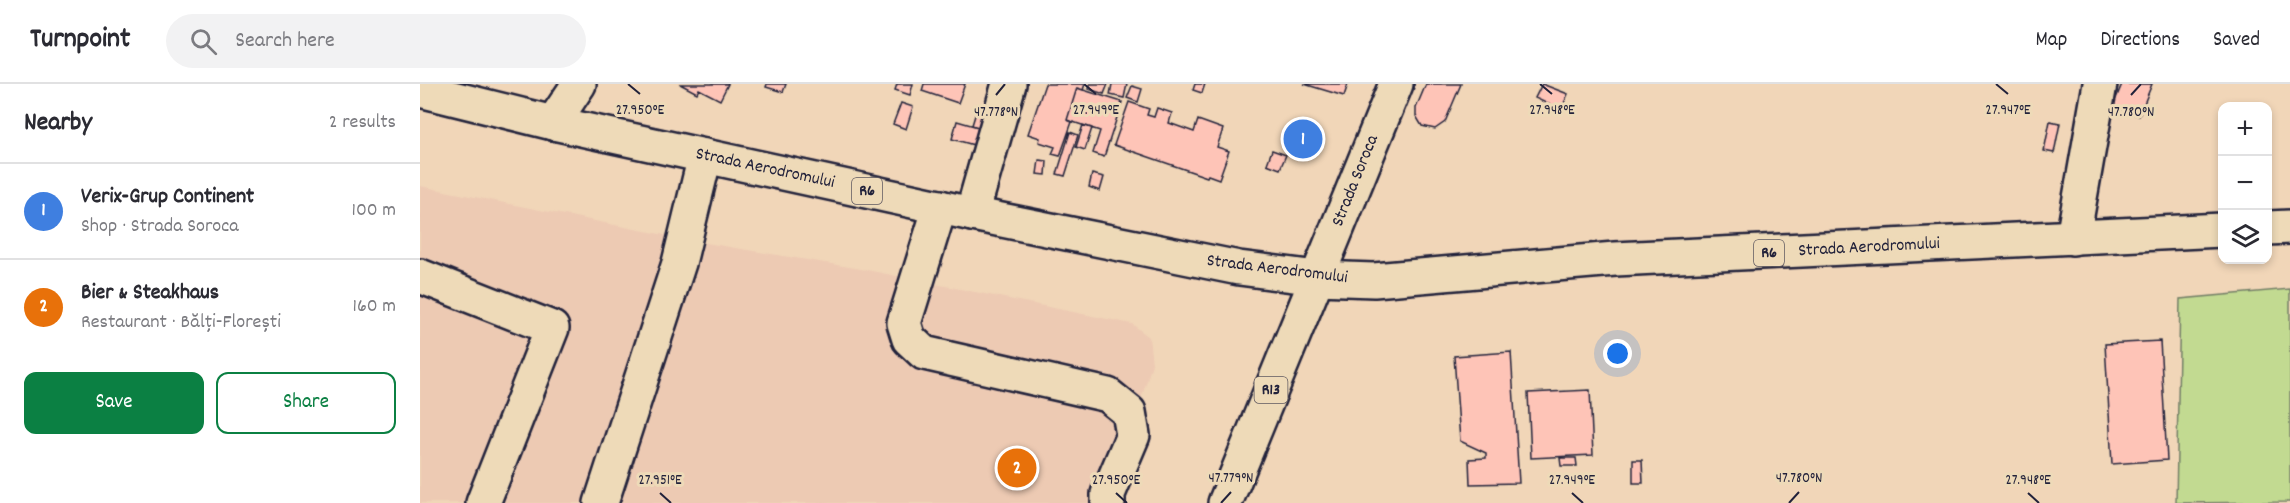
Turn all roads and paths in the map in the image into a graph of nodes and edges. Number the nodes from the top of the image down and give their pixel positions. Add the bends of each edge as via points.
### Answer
1 (579, 84) edge
2 (1009, 84) edge
3 (1396, 84) edge
4 (2100, 84) edge
5 (420, 90) edge
6 (553, 123) junction
7 (705, 156) junction
8 (940, 207) junction
9 (972, 214) junction
10 (2290, 227) edge
11 (2272, 228) edge
12 (2218, 230) edge
13 (2073, 238) junction
14 (420, 276) edge
15 (1317, 278) junction
16 (483, 503) edge
17 (601, 503) edge
18 (1108, 503) edge
19 (1225, 503) edge

1 - 6 main road
2 - 9 main road
3 - 15 main road, Strada Soroca
4 - 13 main road
5 - 6 main road, Strada Aerodromului / R6
6 - 7 main road, Strada Aerodromului / R6
7 - 8 main road, Strada Aerodromului / R6
7 - 17 main road via 679,263
8 - 9 main road, Strada Aerodromului / R6
8 - 18 main road via 904,323 909,339 924,353 1108,395 1129,412 1133,435 1108,494
9 - 15 main road, Strada Aerodromului / R6 via 1239,268
10 - 11 main road
12 - 13 main road, Strada Aerodromului / R6
13 - 15 main road, Strada Aerodromului / R6 via 1616,259 1374,280
14 - 16 main road via 552,328
15 - 19 main road, R13

